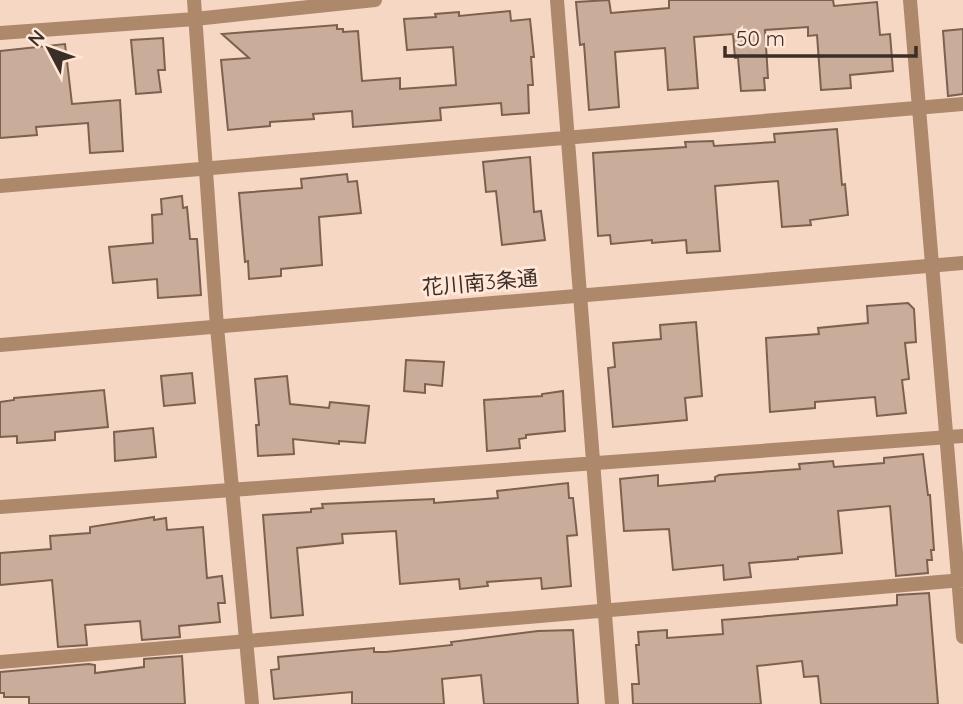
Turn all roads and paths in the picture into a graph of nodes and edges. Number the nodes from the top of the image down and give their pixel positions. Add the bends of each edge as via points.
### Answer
1 (194, 0) edge
2 (375, 0) edge
3 (557, 0) edge
4 (910, 0) edge
5 (195, 19) junction
6 (0, 33) edge
7 (963, 104) edge
8 (919, 108) junction
9 (568, 138) junction
10 (206, 169) junction
11 (0, 186) edge
12 (963, 263) edge
13 (932, 266) junction
14 (580, 296) junction
15 (217, 327) junction
16 (0, 345) edge
17 (963, 436) edge
18 (946, 438) junction
19 (593, 463) junction
20 (232, 491) junction
21 (0, 507) edge
22 (961, 581) edge
23 (605, 610) junction
24 (963, 637) edge
25 (246, 640) junction
26 (0, 662) edge
27 (252, 704) edge
28 (612, 704) edge

1 - 5 street
2 - 5 street
3 - 9 street
4 - 8 street
5 - 6 street
5 - 10 street
7 - 8 street
8 - 9 street
8 - 13 street
9 - 10 street
9 - 14 street
10 - 11 street
10 - 15 street
12 - 13 street, 花川南3条通
13 - 14 street, 花川南3条通
13 - 18 street
14 - 15 street, 花川南3条通
14 - 19 street
15 - 16 street, 花川南3条通
15 - 20 street
17 - 18 street
18 - 19 street
18 - 22 street
19 - 20 street
19 - 23 street
20 - 21 street
20 - 25 street
22 - 23 street
22 - 24 street
23 - 25 street
23 - 28 street
25 - 26 street
25 - 27 street

